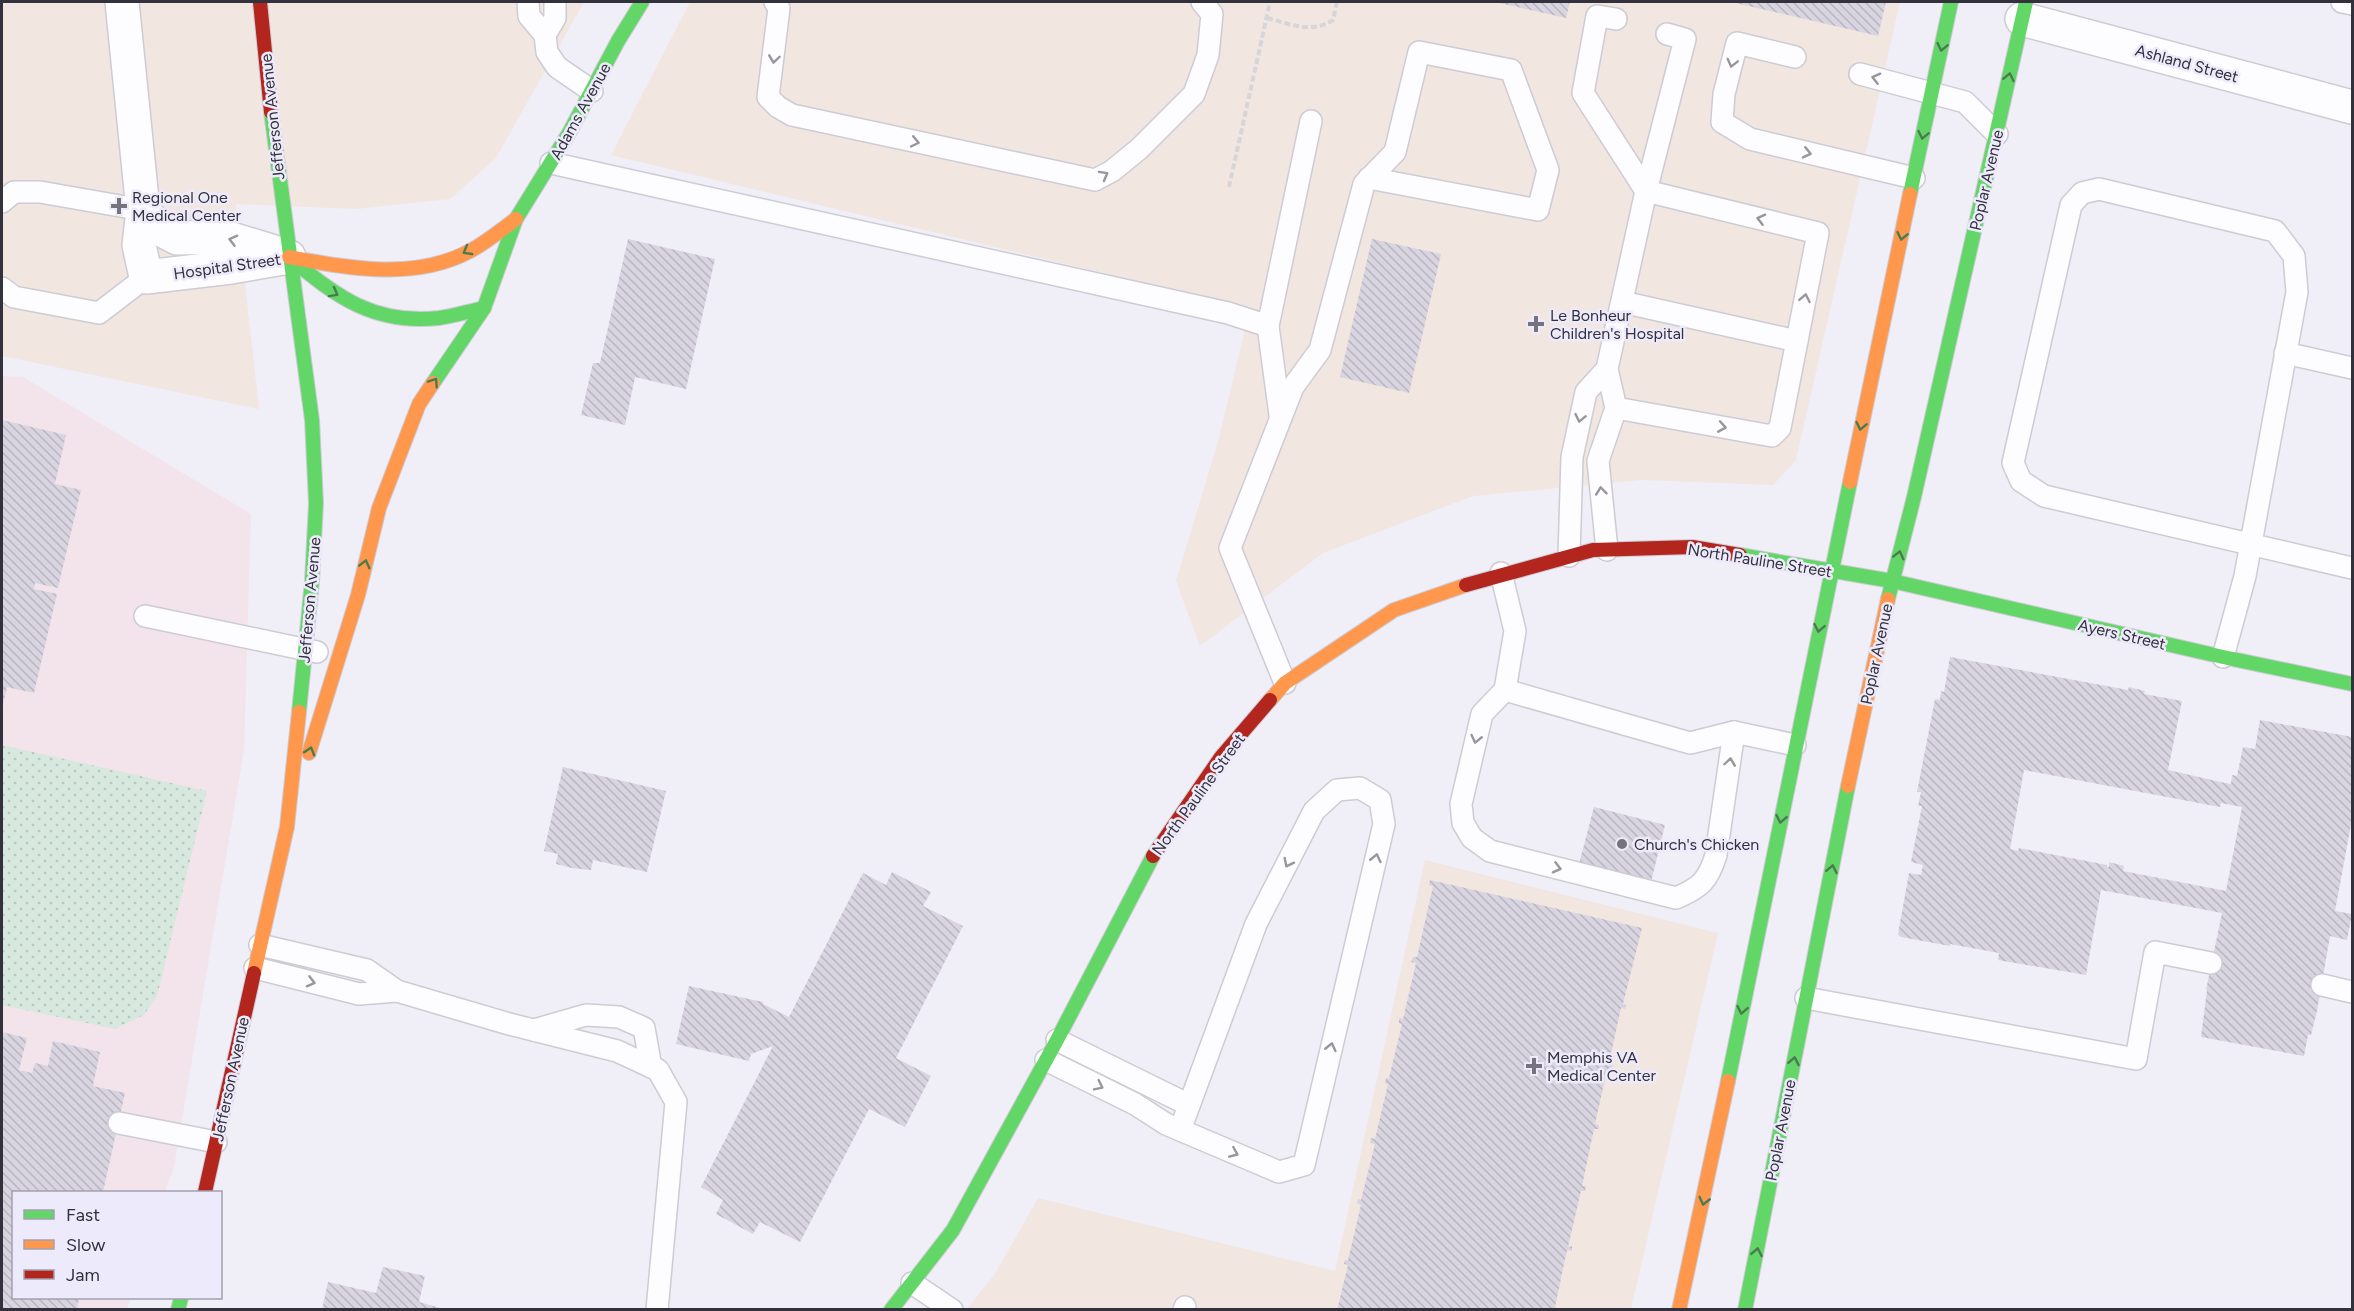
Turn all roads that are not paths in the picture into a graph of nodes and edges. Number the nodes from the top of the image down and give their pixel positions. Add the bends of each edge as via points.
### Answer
1 (122, 2) edge
2 (260, 2) edge
3 (528, 2) edge
4 (555, 2) edge
5 (642, 2) edge
6 (775, 2) edge
7 (1202, 2) edge
8 (1951, 2) edge
9 (2342, 2) edge
10 (2352, 4) edge
11 (2024, 10) edge
12 (1616, 19) dead end
13 (1667, 34) dead end
14 (545, 35) junction
15 (1795, 57) dead end
16 (1860, 74) dead end
17 (591, 91) junction
18 (1932, 92) junction
19 (2352, 107) edge
20 (1311, 121) dead end
21 (1996, 134) junction
22 (550, 163) junction
23 (1370, 178) junction
24 (1914, 178) junction
25 (1646, 191) junction
26 (2, 202) edge
27 (143, 210) junction
28 (516, 219) junction
29 (289, 257) junction
30 (146, 277) junction
31 (2, 288) edge
32 (1622, 302) junction
33 (484, 308) junction
34 (1268, 326) junction
35 (1797, 341) junction
36 (2285, 353) junction
37 (2352, 368) edge
38 (1607, 369) junction
39 (1616, 408) junction
40 (1280, 419) junction
41 (2251, 543) junction
42 (1607, 550) junction
43 (1569, 556) junction
44 (2352, 568) edge
45 (1831, 570) junction
46 (1501, 573) junction
47 (1892, 581) junction
48 (145, 616) dead end
49 (305, 650) junction
50 (2223, 657) junction
51 (338, 658) junction
52 (1285, 683) junction
53 (2352, 684) edge
54 (1505, 690) junction
55 (1734, 732) junction
56 (1796, 745) junction
57 (286, 827) junction
58 (260, 945) junction
59 (2211, 963) dead end
60 (255, 968) junction
61 (2322, 985) dead end
62 (397, 991) junction
63 (2352, 992) edge
64 (1806, 998) junction
65 (534, 1030) junction
66 (1058, 1040) junction
67 (1047, 1060) junction
68 (651, 1067) junction
69 (1190, 1105) junction
70 (118, 1123) dead end
71 (1180, 1130) junction
72 (216, 1142) junction
73 (205, 1191) edge
74 (912, 1283) junction
75 (657, 1310) edge
76 (891, 1310) edge
77 (952, 1310) edge
78 (1679, 1310) edge
79 (1745, 1310) edge

1 - 27 street
2 - 29 main road, Jefferson Avenue
3 - 14 lane via 529,16
4 - 14 lane via 555,18
5 - 17 main road, Adams Avenue
6 -> 7 lane via 779,8 768,97 792,115 1095,180 1138,149 1194,94 1208,55 1212,14
8 -> 18 main road
9 - 10 lane
11 - 19 street, Ashland Street
21 -> 11 main road, Poplar Avenue
12 - 25 lane via 1597,15 1583,93
13 - 25 lane via 1685,39
14 - 17 lane via 547,52 557,67
15 -> 24 lane via 1737,43 1724,94 1722,122 1750,139
18 -> 16 lane
17 - 22 main road, Adams Avenue
18 - 21 lane via 1965,102
18 -> 24 main road
20 - 34 lane
47 -> 21 main road, Poplar Avenue
22 - 28 main road, Adams Avenue
22 - 34 lane via 1228,313
23 - 23 lane via 1395,152 1419,52 1511,70 1548,170 1538,210
23 - 40 lane via 1364,184 1320,350 1293,387
24 -> 45 main road
25 - 32 lane
35 -> 25 lane via 1818,233
26 - 27 lane via 14,192 40,192
29 -> 27 street, Hospital Street via 225,237 177,238 158,228
27 - 30 street via 139,244
28 -> 29 main road, Adams Avenue via 464,254 434,265 373,271
28 - 33 main road, Adams Avenue
29 - 30 street, Hospital Street
29 -> 33 main road via 324,288 368,313 403,319 439,318
29 - 49 main road, Jefferson Avenue via 312,420 315,491
30 - 31 lane via 99,313 14,297
32 - 35 lane
32 - 38 lane
51 -> 33 main road, Adams Avenue via 379,508 419,404
34 - 40 lane
39 -> 35 lane via 1772,436 1780,428
36 - 37 lane
36 - 41 lane
36 - 41 lane via 2296,292 2295,265 2294,256 2275,231 2099,189 2082,193 2071,205 2013,463 2021,481 2044,496
38 - 39 lane
38 -> 43 lane via 1586,392 1572,457
42 -> 39 lane via 1598,460
40 - 52 lane via 1230,548
41 - 44 lane
41 - 50 lane
42 - 43 main road, North Pauline Street
42 - 45 main road, North Pauline Street via 1692,547
43 - 46 main road, North Pauline Street
45 - 47 main road, North Pauline Street
45 -> 56 main road
46 - 52 main road, North Pauline Street via 1394,610
46 - 54 lane via 1515,631
47 - 50 main road, Ayers Street
64 -> 47 main road, Poplar Avenue
48 - 49 lane
49 - 51 lane
49 - 57 main road, Jefferson Avenue
50 - 53 main road, Ayers Street
57 -> 51 main road, Adams Avenue
52 - 66 main road, North Pauline Street via 1221,757 1146,866
54 - 55 lane via 1690,743
54 -> 55 lane via 1482,714 1461,804 1463,823 1472,838 1490,851 1676,898 1696,890 1710,874
55 - 56 lane
56 -> 78 main road
57 - 58 main road, Jefferson Avenue
58 - 60 main road, Jefferson Avenue
58 - 62 lane via 367,970
59 - 64 lane via 2155,952 2136,1059
60 -> 62 lane via 359,994
60 - 72 main road, Jefferson Avenue
61 - 63 lane
62 - 65 lane
79 -> 64 main road, Poplar Avenue
65 - 68 lane via 617,1051
65 - 68 lane via 586,1015 619,1017 644,1028
66 - 67 main road, North Pauline Street
66 - 69 lane
67 -> 71 lane
67 - 74 main road, North Pauline Street via 953,1230
68 - 75 lane via 658,1070 676,1102
69 - 71 lane
71 -> 69 lane via 1279,1172 1304,1165 1384,824 1380,800 1360,788 1337,790 1314,811 1256,924
70 - 72 lane
72 - 73 main road, Jefferson Avenue
74 - 76 main road, North Pauline Street
74 - 77 lane

